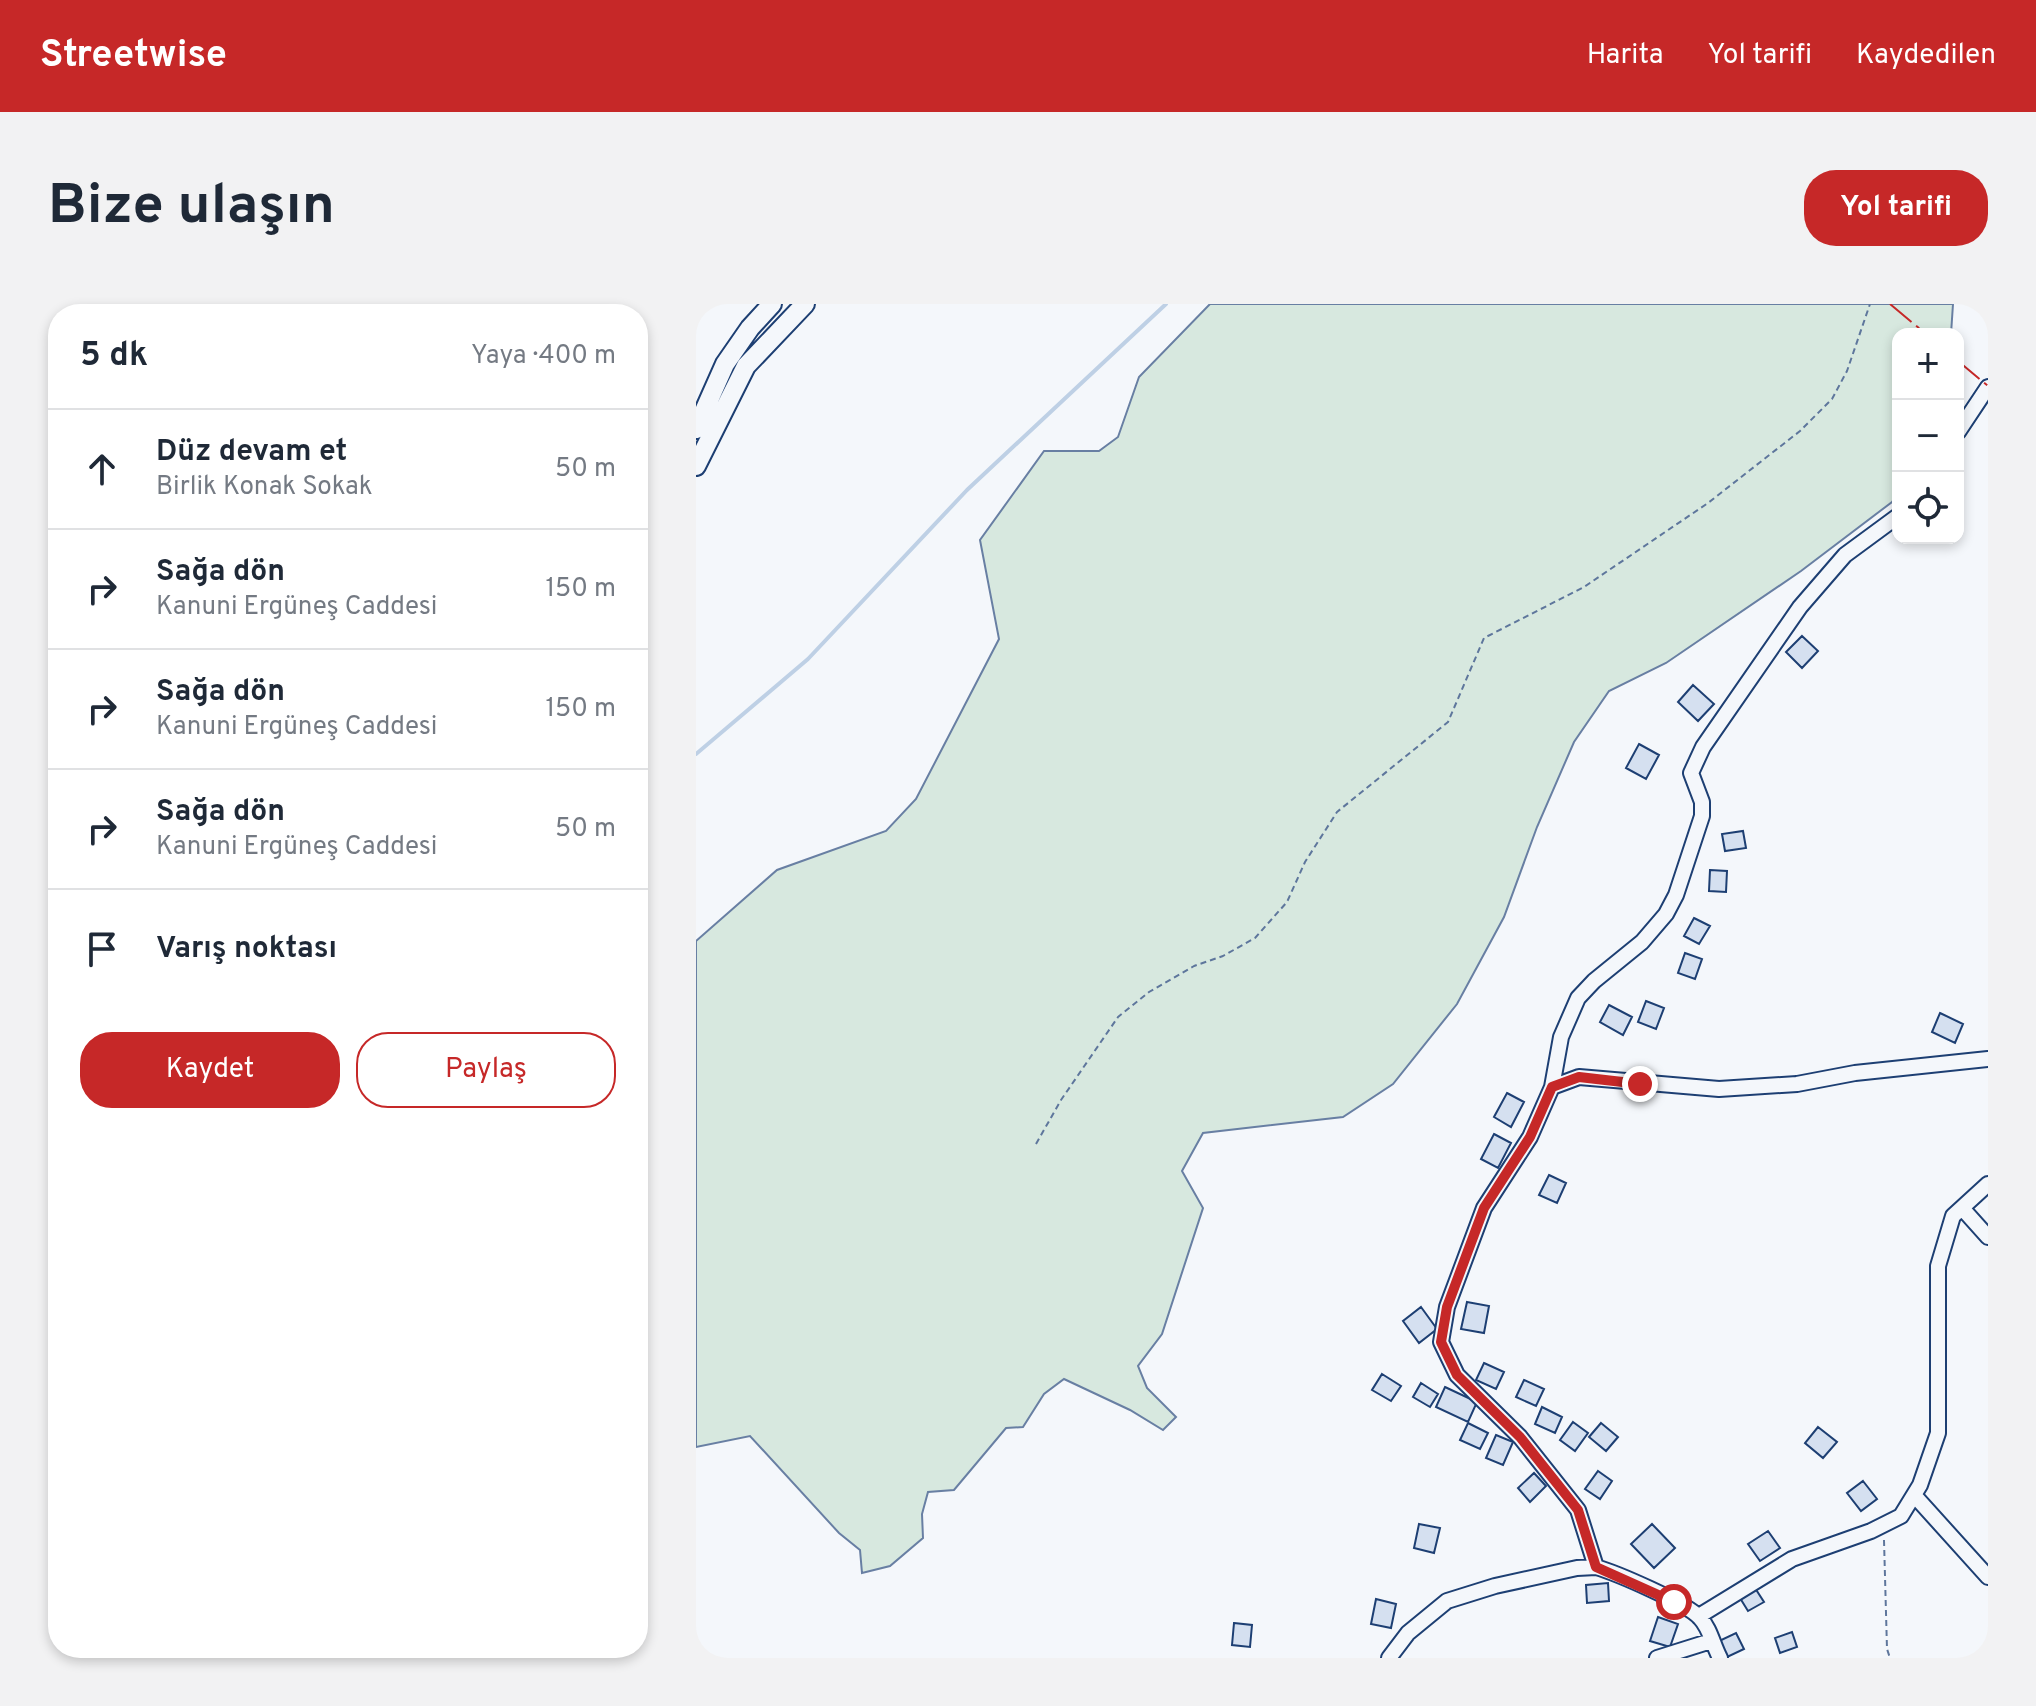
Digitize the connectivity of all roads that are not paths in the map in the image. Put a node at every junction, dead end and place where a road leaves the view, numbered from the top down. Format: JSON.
{"nodes":[{"id":1,"x":772,"y":304,"type":"edge"},
{"id":2,"x":805,"y":304,"type":"edge"},
{"id":3,"x":1988,"y":387,"type":"edge"},
{"id":4,"x":1964,"y":423,"type":"edge"},
{"id":5,"x":696,"y":429,"type":"edge"},
{"id":6,"x":696,"y":466,"type":"edge"},
{"id":7,"x":1892,"y":520,"type":"edge"},
{"id":8,"x":1988,"y":1059,"type":"edge"},
{"id":9,"x":1552,"y":1087,"type":"junction"},
{"id":10,"x":1988,"y":1184,"type":"edge"},
{"id":11,"x":1962,"y":1208,"type":"junction"},
{"id":12,"x":1988,"y":1237,"type":"edge"},
{"id":13,"x":1914,"y":1495,"type":"junction"},
{"id":14,"x":1596,"y":1567,"type":"junction"},
{"id":15,"x":1988,"y":1577,"type":"edge"},
{"id":16,"x":1699,"y":1616,"type":"junction"},
{"id":17,"x":1711,"y":1641,"type":"junction"},
{"id":18,"x":1389,"y":1658,"type":"edge"},
{"id":19,"x":1657,"y":1658,"type":"edge"},
{"id":20,"x":1720,"y":1658,"type":"edge"}],
"edges":[{"from":1,"to":5,"type":"main road"},
{"from":2,"to":6,"type":"main road"},
{"from":3,"to":4,"type":"street"},
{"from":7,"to":9,"type":"street"},
{"from":8,"to":9,"type":"street"},
{"from":9,"to":14,"type":"street"},
{"from":10,"to":11,"type":"street"},
{"from":11,"to":12,"type":"street"},
{"from":11,"to":13,"type":"street"},
{"from":13,"to":15,"type":"street"},
{"from":13,"to":16,"type":"street"},
{"from":14,"to":16,"type":"street"},
{"from":14,"to":18,"type":"street"},
{"from":16,"to":17,"type":"street"},
{"from":17,"to":19,"type":"street"},
{"from":17,"to":20,"type":"street"}]}
